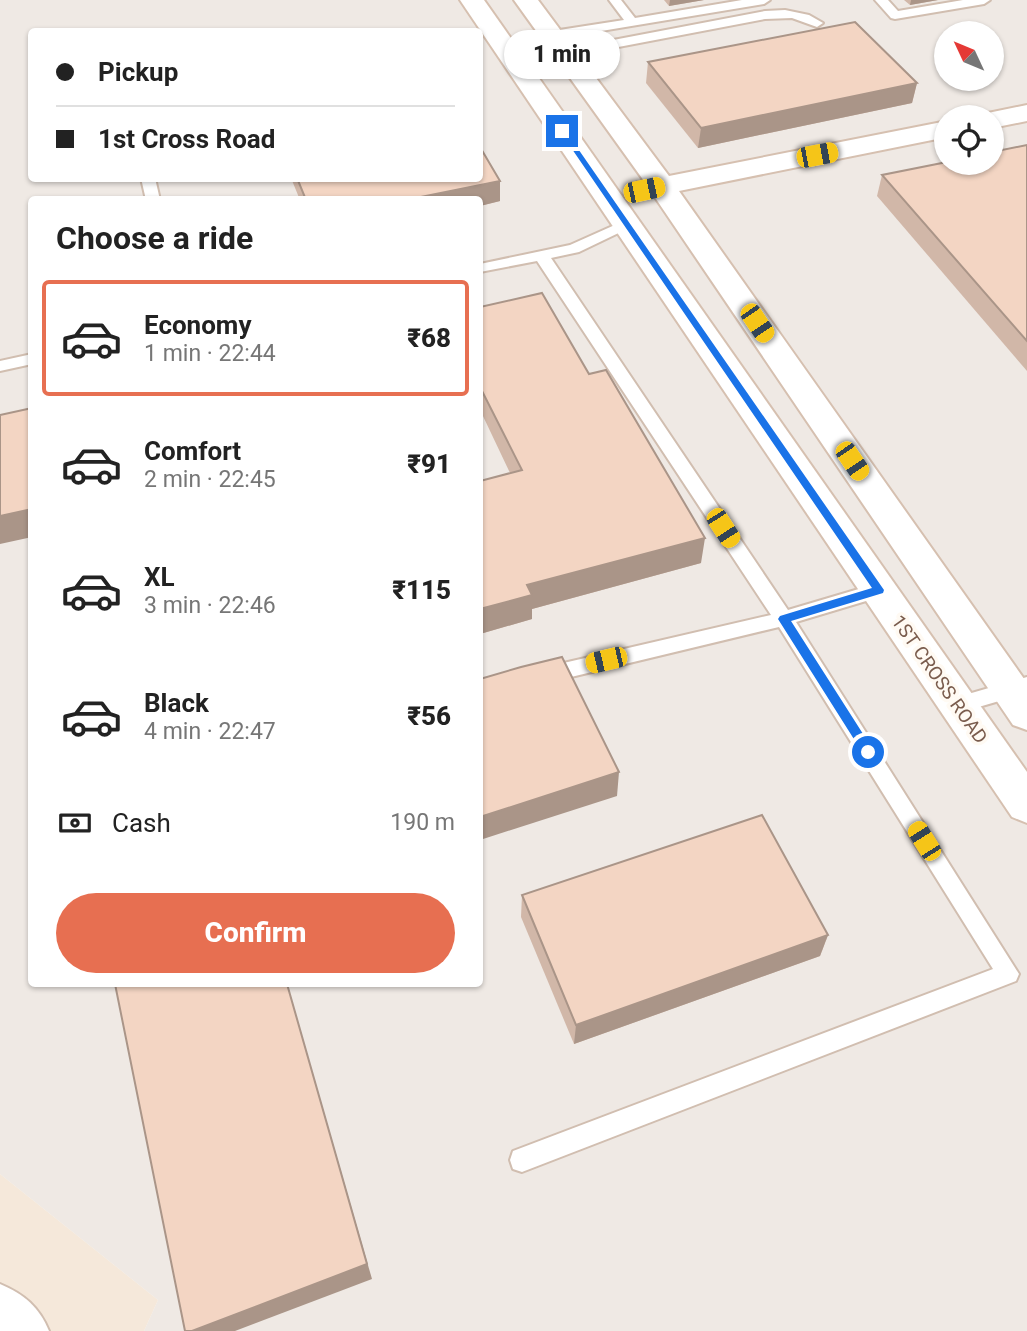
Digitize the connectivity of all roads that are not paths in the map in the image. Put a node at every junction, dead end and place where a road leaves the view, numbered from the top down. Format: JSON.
{"nodes":[{"id":1,"x":472,"y":0,"type":"edge"},
{"id":2,"x":526,"y":0,"type":"edge"},
{"id":3,"x":615,"y":0,"type":"edge"},
{"id":4,"x":764,"y":0,"type":"edge"},
{"id":5,"x":881,"y":0,"type":"edge"},
{"id":6,"x":984,"y":0,"type":"edge"},
{"id":7,"x":632,"y":22,"type":"junction"},
{"id":8,"x":817,"y":23,"type":"dead end"},
{"id":9,"x":559,"y":44,"type":"junction"},
{"id":10,"x":1027,"y":113,"type":"edge"},
{"id":11,"x":1004,"y":118,"type":"edge"},
{"id":12,"x":934,"y":132,"type":"edge"},
{"id":13,"x":662,"y":186,"type":"junction"},
{"id":14,"x":607,"y":197,"type":"junction"},
{"id":15,"x":626,"y":224,"type":"junction"},
{"id":16,"x":541,"y":255,"type":"junction"},
{"id":17,"x":483,"y":267,"type":"edge"},
{"id":18,"x":28,"y":360,"type":"edge"},
{"id":19,"x":0,"y":366,"type":"edge"},
{"id":20,"x":879,"y":590,"type":"junction"},
{"id":21,"x":784,"y":619,"type":"junction"},
{"id":22,"x":519,"y":681,"type":"edge"},
{"id":23,"x":1021,"y":697,"type":"edge"},
{"id":24,"x":958,"y":705,"type":"junction"},
{"id":25,"x":1027,"y":805,"type":"edge"},
{"id":26,"x":522,"y":1160,"type":"dead end"},
{"id":27,"x":0,"y":1310,"type":"edge"},
{"id":28,"x":23,"y":1331,"type":"edge"}],
"edges":[{"from":1,"to":14,"type":"main road","name":"1ST CROSS ROAD"},
{"from":2,"to":9,"type":"main road"},
{"from":3,"to":7,"type":"lane"},
{"from":4,"to":7,"type":"lane"},
{"from":5,"to":6,"type":"lane"},
{"from":7,"to":9,"type":"lane"},
{"from":8,"to":9,"type":"lane"},
{"from":9,"to":13,"type":"main road"},
{"from":10,"to":11,"type":"main road"},
{"from":12,"to":13,"type":"main road"},
{"from":13,"to":14,"type":"main road"},
{"from":13,"to":23,"type":"main road"},
{"from":14,"to":15,"type":"main road","name":"1ST CROSS ROAD"},
{"from":15,"to":16,"type":"lane"},
{"from":15,"to":20,"type":"main road","name":"1ST CROSS ROAD"},
{"from":16,"to":17,"type":"lane"},
{"from":16,"to":21,"type":"lane"},
{"from":18,"to":19,"type":"lane"},
{"from":20,"to":21,"type":"lane"},
{"from":20,"to":24,"type":"main road","name":"1ST CROSS ROAD"},
{"from":21,"to":22,"type":"lane"},
{"from":21,"to":26,"type":"lane"},
{"from":23,"to":24,"type":"lane"},
{"from":24,"to":25,"type":"main road","name":"1ST CROSS ROAD"},
{"from":27,"to":28,"type":"main road"}]}
